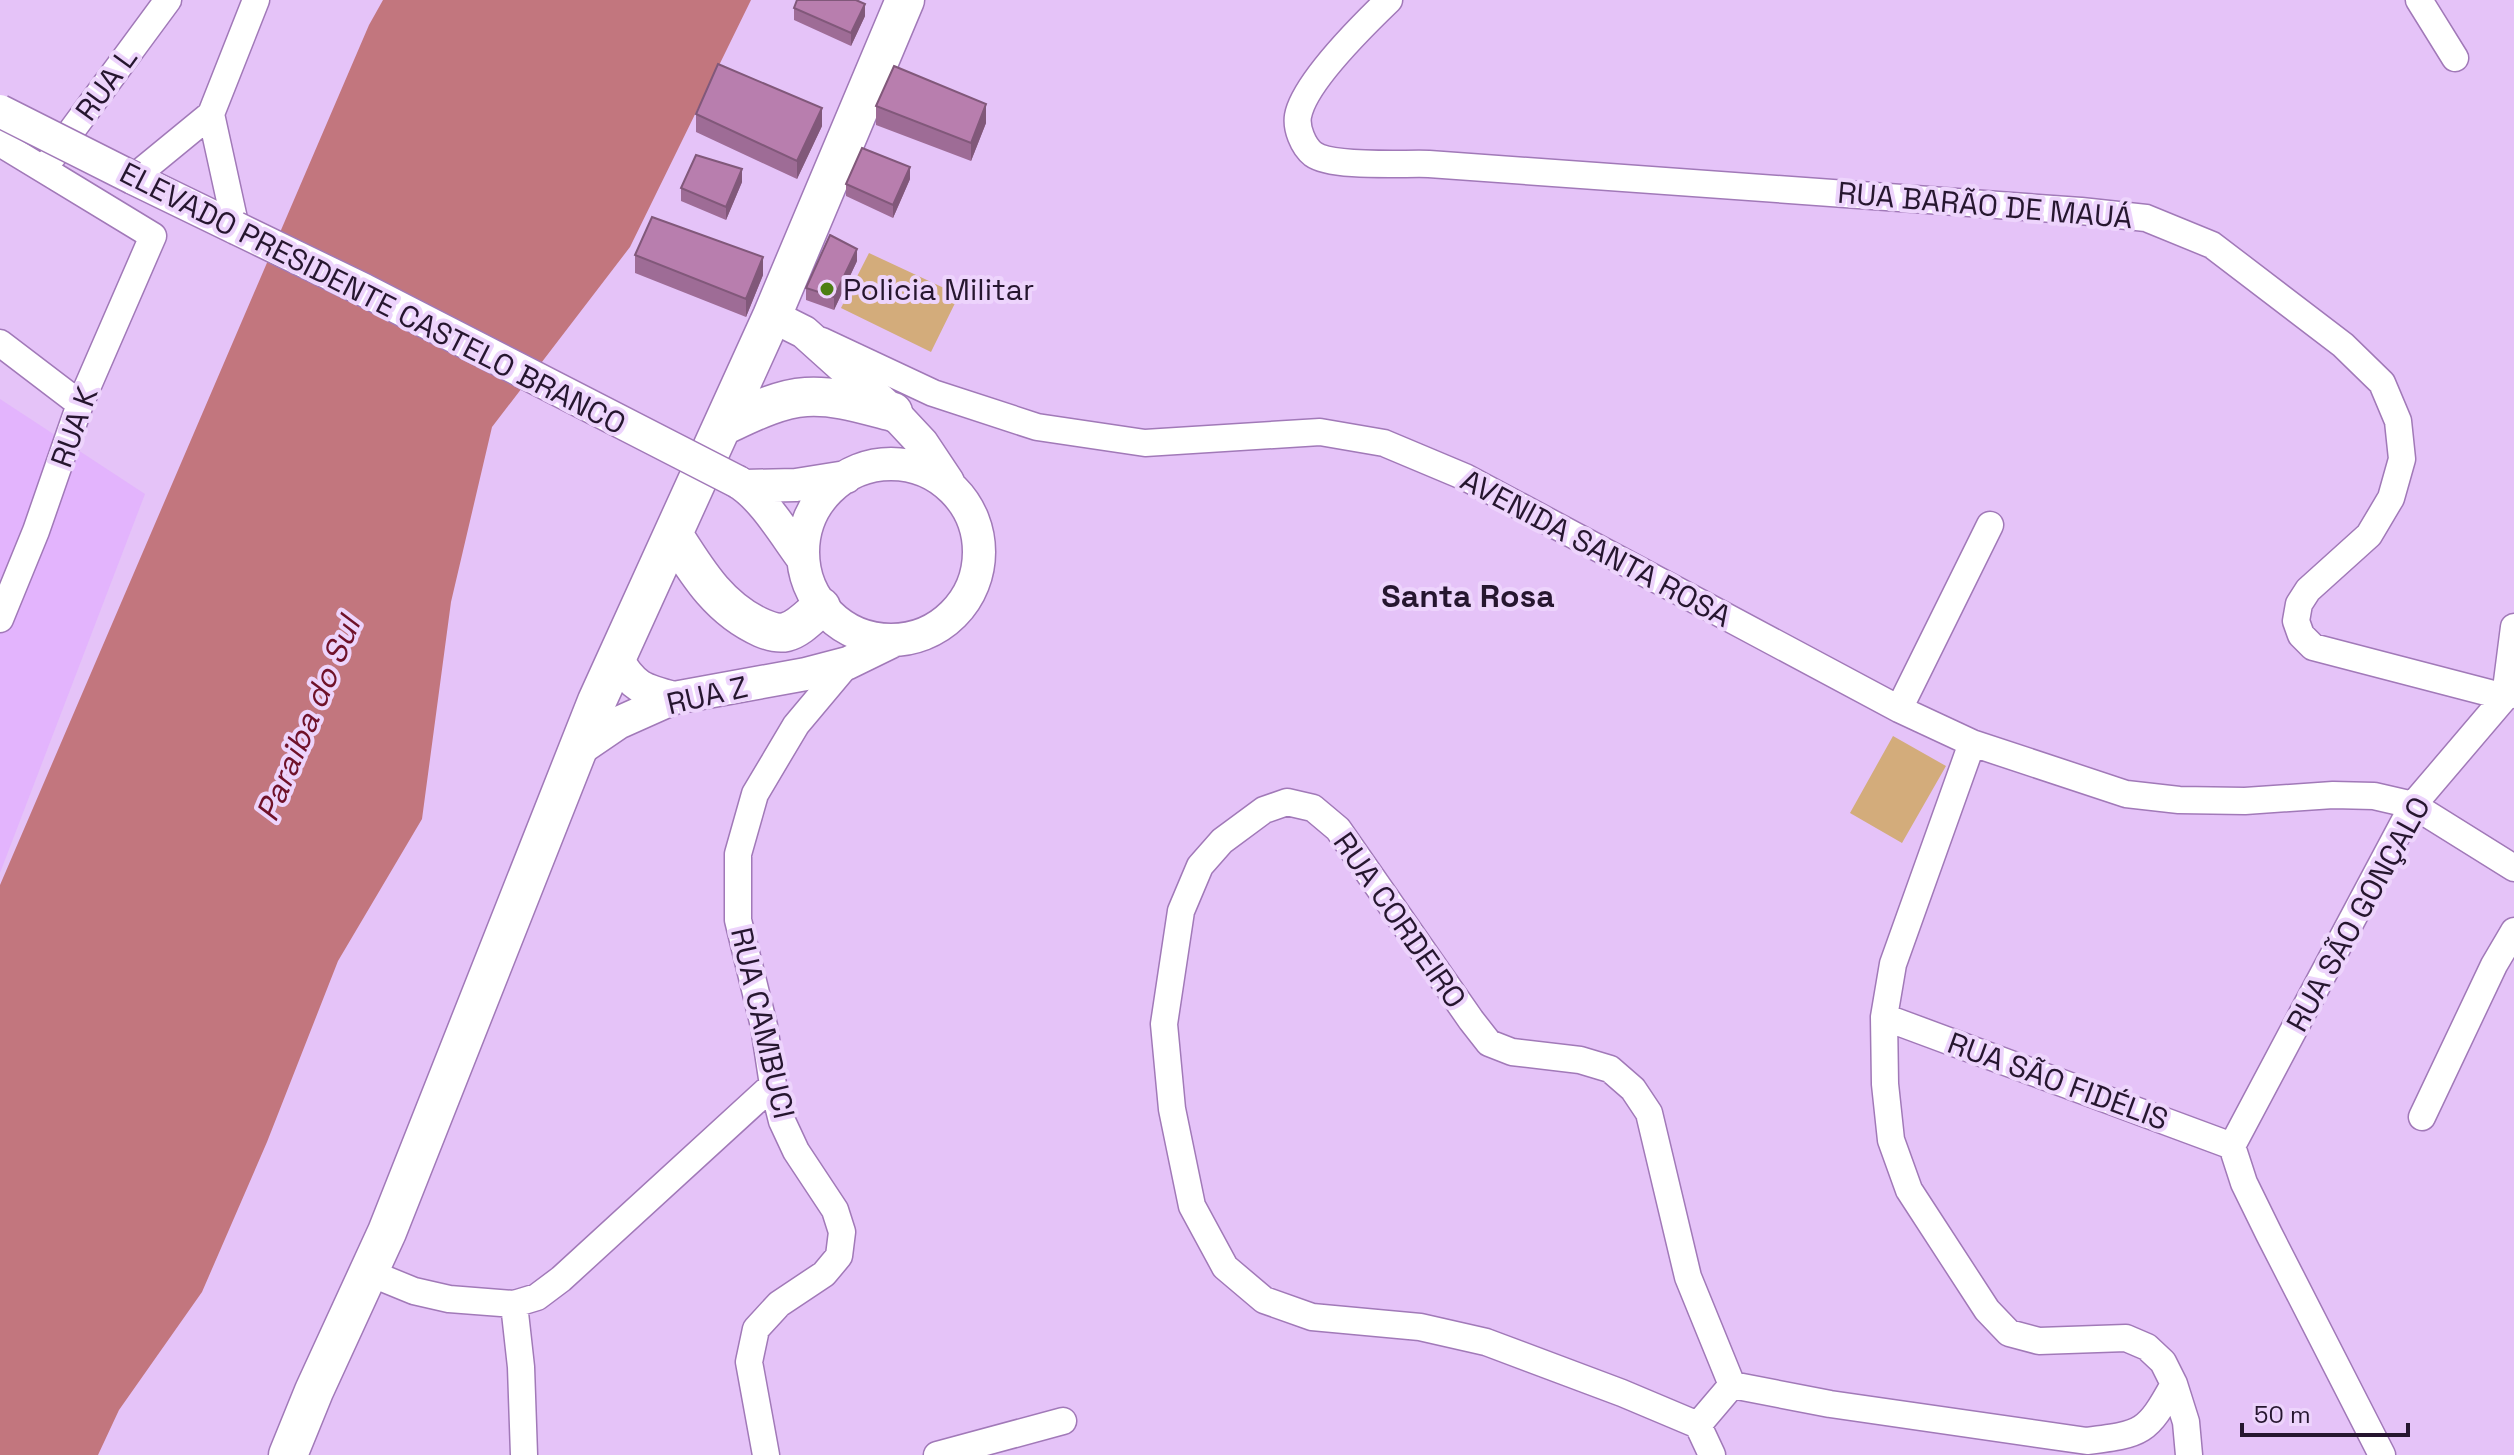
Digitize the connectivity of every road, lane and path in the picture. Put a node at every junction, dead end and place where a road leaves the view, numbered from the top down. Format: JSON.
{"nodes":[{"id":1,"x":168,"y":0,"type":"edge"},
{"id":2,"x":256,"y":0,"type":"edge"},
{"id":3,"x":905,"y":0,"type":"edge"},
{"id":4,"x":1389,"y":0,"type":"edge"},
{"id":5,"x":2419,"y":0,"type":"edge"},
{"id":6,"x":2455,"y":58,"type":"dead end"},
{"id":7,"x":0,"y":111,"type":"edge"},
{"id":8,"x":211,"y":114,"type":"junction"},
{"id":9,"x":0,"y":143,"type":"edge"},
{"id":10,"x":43,"y":169,"type":"junction"},
{"id":11,"x":133,"y":178,"type":"junction"},
{"id":12,"x":236,"y":228,"type":"junction"},
{"id":13,"x":788,"y":324,"type":"junction"},
{"id":14,"x":0,"y":343,"type":"edge"},
{"id":15,"x":80,"y":404,"type":"junction"},
{"id":16,"x":893,"y":412,"type":"junction"},
{"id":17,"x":723,"y":426,"type":"junction"},
{"id":18,"x":846,"y":477,"type":"junction"},
{"id":19,"x":741,"y":484,"type":"junction"},
{"id":20,"x":953,"y":489,"type":"junction"},
{"id":21,"x":1990,"y":525,"type":"dead end"},
{"id":22,"x":673,"y":534,"type":"junction"},
{"id":23,"x":803,"y":559,"type":"junction"},
{"id":24,"x":821,"y":607,"type":"junction"},
{"id":25,"x":0,"y":619,"type":"edge"},
{"id":26,"x":2514,"y":627,"type":"edge"},
{"id":27,"x":893,"y":641,"type":"junction"},
{"id":28,"x":617,"y":659,"type":"junction"},
{"id":29,"x":848,"y":663,"type":"junction"},
{"id":30,"x":2511,"y":664,"type":"edge"},
{"id":31,"x":2510,"y":695,"type":"edge"},
{"id":32,"x":674,"y":698,"type":"junction"},
{"id":33,"x":1899,"y":709,"type":"junction"},
{"id":34,"x":1972,"y":743,"type":"junction"},
{"id":35,"x":577,"y":751,"type":"junction"},
{"id":36,"x":2413,"y":805,"type":"junction"},
{"id":37,"x":2514,"y":868,"type":"edge"},
{"id":38,"x":2514,"y":931,"type":"edge"},
{"id":39,"x":1884,"y":1017,"type":"junction"},
{"id":40,"x":773,"y":1085,"type":"junction"},
{"id":41,"x":2422,"y":1117,"type":"dead end"},
{"id":42,"x":2232,"y":1146,"type":"junction"},
{"id":43,"x":370,"y":1273,"type":"junction"},
{"id":44,"x":514,"y":1304,"type":"junction"},
{"id":45,"x":2174,"y":1384,"type":"junction"},
{"id":46,"x":1732,"y":1385,"type":"junction"},
{"id":47,"x":1063,"y":1421,"type":"dead end"},
{"id":48,"x":1698,"y":1425,"type":"junction"},
{"id":49,"x":288,"y":1455,"type":"edge"},
{"id":50,"x":524,"y":1455,"type":"edge"},
{"id":51,"x":766,"y":1455,"type":"edge"},
{"id":52,"x":937,"y":1455,"type":"edge"},
{"id":53,"x":1712,"y":1455,"type":"edge"},
{"id":54,"x":2189,"y":1455,"type":"edge"},
{"id":55,"x":2382,"y":1455,"type":"edge"}],
"edges":[{"from":1,"to":10,"type":"street","name":"RUA L"},
{"from":2,"to":8,"type":"street"},
{"from":3,"to":13,"type":"main road"},
{"from":4,"to":31,"type":"street","name":"RUA BARÃO DE MAUÁ"},
{"from":5,"to":6,"type":"street"},
{"from":7,"to":11,"type":"street","name":"ELEVADO PRESIDENTE CASTELO BRANCO","bridge":true},
{"from":8,"to":11,"type":"street"},
{"from":8,"to":12,"type":"street"},
{"from":9,"to":10,"type":"street"},
{"from":10,"to":15,"type":"street","name":"RUA K"},
{"from":11,"to":12,"type":"street","name":"ELEVADO PRESIDENTE CASTELO BRANCO"},
{"from":12,"to":19,"type":"street","name":"ELEVADO PRESIDENTE CASTELO BRANCO","bridge":true},
{"from":13,"to":16,"type":"street"},
{"from":13,"to":17,"type":"main road"},
{"from":13,"to":33,"type":"street","name":"AVENIDA SANTA ROSA"},
{"from":14,"to":15,"type":"street"},
{"from":15,"to":25,"type":"street","name":"RUA K"},
{"from":16,"to":17,"type":"main road"},
{"from":16,"to":20,"type":"street"},
{"from":17,"to":22,"type":"main road"},
{"from":18,"to":19,"type":"street"},
{"from":18,"to":20,"type":"street"},
{"from":18,"to":23,"type":"street"},
{"from":19,"to":23,"type":"street"},
{"from":20,"to":27,"type":"street"},
{"from":21,"to":33,"type":"street"},
{"from":22,"to":24,"type":"main road"},
{"from":22,"to":28,"type":"main road"},
{"from":23,"to":24,"type":"street"},
{"from":24,"to":27,"type":"street"},
{"from":26,"to":30,"type":"street"},
{"from":27,"to":29,"type":"street","name":"RUA Z"},
{"from":28,"to":32,"type":"street"},
{"from":28,"to":35,"type":"main road"},
{"from":29,"to":32,"type":"street","name":"RUA Z"},
{"from":29,"to":40,"type":"street","name":"RUA CAMBUCI"},
{"from":30,"to":31,"type":"street"},
{"from":31,"to":36,"type":"street","name":"RUA SÃO GONÇALO"},
{"from":32,"to":35,"type":"street","name":"RUA Z"},
{"from":33,"to":34,"type":"street","name":"AVENIDA SANTA ROSA"},
{"from":34,"to":36,"type":"street","name":"AVENIDA SANTA ROSA"},
{"from":34,"to":39,"type":"street"},
{"from":35,"to":43,"type":"main road"},
{"from":36,"to":37,"type":"street","name":"AVENIDA SANTA ROSA"},
{"from":36,"to":42,"type":"street","name":"RUA SÃO GONÇALO"},
{"from":38,"to":41,"type":"street"},
{"from":39,"to":42,"type":"street","name":"RUA SÃO FIDÉLIS"},
{"from":39,"to":45,"type":"street"},
{"from":40,"to":44,"type":"street"},
{"from":40,"to":51,"type":"street","name":"RUA CAMBUCI"},
{"from":42,"to":55,"type":"street"},
{"from":43,"to":44,"type":"street"},
{"from":43,"to":49,"type":"main road"},
{"from":44,"to":50,"type":"street"},
{"from":45,"to":46,"type":"street"},
{"from":45,"to":54,"type":"street"},
{"from":46,"to":48,"type":"street"},
{"from":46,"to":48,"type":"street","name":"RUA CORDEIRO"},
{"from":47,"to":52,"type":"street"},
{"from":48,"to":53,"type":"street"}]}
